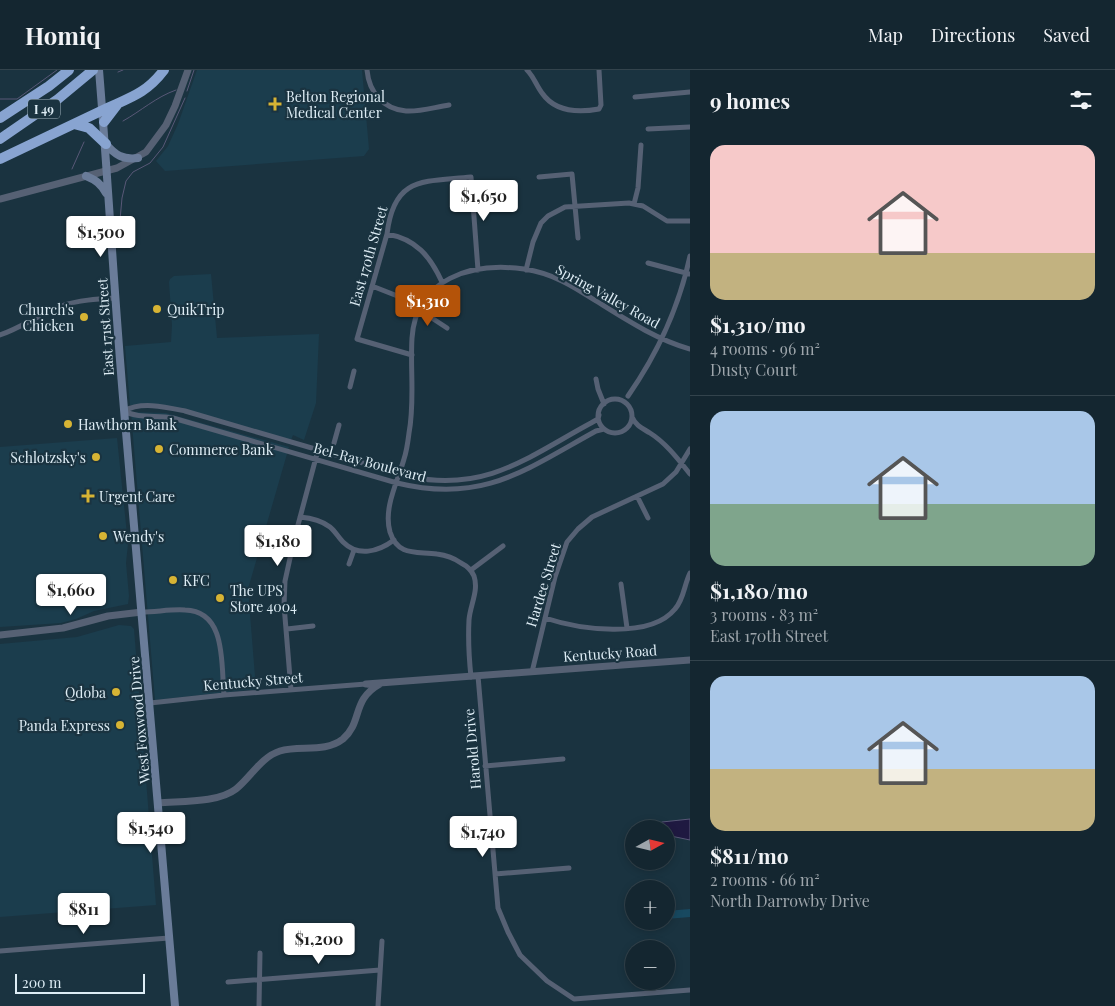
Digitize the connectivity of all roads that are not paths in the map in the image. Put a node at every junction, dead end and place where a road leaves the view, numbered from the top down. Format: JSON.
{"nodes":[{"id":1,"x":69,"y":70,"type":"edge"},
{"id":2,"x":93,"y":70,"type":"edge"},
{"id":3,"x":99,"y":70,"type":"edge"},
{"id":4,"x":164,"y":70,"type":"edge"},
{"id":5,"x":188,"y":70,"type":"edge"},
{"id":6,"x":367,"y":70,"type":"edge"},
{"id":7,"x":527,"y":70,"type":"edge"},
{"id":8,"x":598,"y":70,"type":"edge"},
{"id":9,"x":690,"y":92,"type":"edge"},
{"id":10,"x":635,"y":97,"type":"dead end"},
{"id":11,"x":118,"y":104,"type":"junction"},
{"id":12,"x":449,"y":105,"type":"dead end"},
{"id":13,"x":103,"y":110,"type":"junction"},
{"id":14,"x":0,"y":118,"type":"edge"},
{"id":15,"x":104,"y":122,"type":"junction"},
{"id":16,"x":74,"y":124,"type":"junction"},
{"id":17,"x":690,"y":127,"type":"edge"},
{"id":18,"x":648,"y":129,"type":"dead end"},
{"id":19,"x":0,"y":139,"type":"edge"},
{"id":20,"x":106,"y":144,"type":"junction"},
{"id":21,"x":641,"y":145,"type":"dead end"},
{"id":22,"x":138,"y":158,"type":"junction"},
{"id":23,"x":0,"y":159,"type":"edge"},
{"id":24,"x":106,"y":171,"type":"junction"},
{"id":25,"x":86,"y":176,"type":"junction"},
{"id":26,"x":539,"y":177,"type":"dead end"},
{"id":27,"x":108,"y":196,"type":"junction"},
{"id":28,"x":0,"y":199,"type":"edge"},
{"id":29,"x":634,"y":204,"type":"junction"},
{"id":30,"x":575,"y":206,"type":"junction"},
{"id":31,"x":690,"y":221,"type":"edge"},
{"id":32,"x":387,"y":234,"type":"junction"},
{"id":33,"x":578,"y":238,"type":"dead end"},
{"id":34,"x":690,"y":256,"type":"edge"},
{"id":35,"x":648,"y":263,"type":"dead end"},
{"id":36,"x":478,"y":270,"type":"junction"},
{"id":37,"x":526,"y":270,"type":"junction"},
{"id":38,"x":688,"y":273,"type":"edge"},
{"id":39,"x":442,"y":282,"type":"junction"},
{"id":40,"x":372,"y":286,"type":"junction"},
{"id":41,"x":115,"y":298,"type":"junction"},
{"id":42,"x":419,"y":309,"type":"junction"},
{"id":43,"x":447,"y":328,"type":"dead end"},
{"id":44,"x":0,"y":335,"type":"edge"},
{"id":45,"x":662,"y":338,"type":"junction"},
{"id":46,"x":690,"y":349,"type":"edge"},
{"id":47,"x":412,"y":355,"type":"junction"},
{"id":48,"x":354,"y":371,"type":"dead end"},
{"id":49,"x":596,"y":379,"type":"dead end"},
{"id":50,"x":350,"y":387,"type":"dead end"},
{"id":51,"x":628,"y":396,"type":"junction"},
{"id":52,"x":619,"y":399,"type":"junction"},
{"id":53,"x":604,"y":404,"type":"junction"},
{"id":54,"x":629,"y":405,"type":"junction"},
{"id":55,"x":174,"y":409,"type":"junction"},
{"id":56,"x":124,"y":411,"type":"junction"},
{"id":57,"x":599,"y":415,"type":"junction"},
{"id":58,"x":632,"y":416,"type":"junction"},
{"id":59,"x":173,"y":418,"type":"junction"},
{"id":60,"x":339,"y":425,"type":"dead end"},
{"id":61,"x":637,"y":426,"type":"junction"},
{"id":62,"x":238,"y":427,"type":"junction"},
{"id":63,"x":604,"y":429,"type":"junction"},
{"id":64,"x":625,"y":429,"type":"junction"},
{"id":65,"x":126,"y":432,"type":"joint"},
{"id":66,"x":236,"y":436,"type":"junction"},
{"id":67,"x":334,"y":443,"type":"dead end"},
{"id":68,"x":690,"y":449,"type":"edge"},
{"id":69,"x":318,"y":450,"type":"junction"},
{"id":70,"x":315,"y":458,"type":"junction"},
{"id":71,"x":682,"y":464,"type":"junction"},
{"id":72,"x":497,"y":472,"type":"junction"},
{"id":73,"x":400,"y":473,"type":"junction"},
{"id":74,"x":690,"y":474,"type":"edge"},
{"id":75,"x":500,"y":481,"type":"junction"},
{"id":76,"x":397,"y":483,"type":"junction"},
{"id":77,"x":637,"y":496,"type":"junction"},
{"id":78,"x":300,"y":517,"type":"junction"},
{"id":79,"x":648,"y":518,"type":"dead end"},
{"id":80,"x":394,"y":540,"type":"junction"},
{"id":81,"x":503,"y":546,"type":"dead end"},
{"id":82,"x":354,"y":550,"type":"junction"},
{"id":83,"x":349,"y":564,"type":"dead end"},
{"id":84,"x":471,"y":570,"type":"junction"},
{"id":85,"x":690,"y":573,"type":"edge"},
{"id":86,"x":621,"y":584,"type":"dead end"},
{"id":87,"x":142,"y":612,"type":"junction"},
{"id":88,"x":545,"y":618,"type":"junction"},
{"id":89,"x":313,"y":626,"type":"dead end"},
{"id":90,"x":626,"y":628,"type":"junction"},
{"id":91,"x":287,"y":629,"type":"junction"},
{"id":92,"x":0,"y":635,"type":"edge"},
{"id":93,"x":690,"y":660,"type":"edge"},
{"id":94,"x":532,"y":672,"type":"junction"},
{"id":95,"x":474,"y":676,"type":"junction"},
{"id":96,"x":383,"y":683,"type":"junction"},
{"id":97,"x":362,"y":684,"type":"junction"},
{"id":98,"x":291,"y":690,"type":"junction"},
{"id":99,"x":370,"y":690,"type":"junction"},
{"id":100,"x":224,"y":695,"type":"junction"},
{"id":101,"x":150,"y":703,"type":"junction"},
{"id":102,"x":563,"y":759,"type":"dead end"},
{"id":103,"x":485,"y":766,"type":"junction"},
{"id":104,"x":158,"y":803,"type":"junction"},
{"id":105,"x":569,"y":868,"type":"dead end"},
{"id":106,"x":495,"y":874,"type":"junction"},
{"id":107,"x":169,"y":938,"type":"junction"},
{"id":108,"x":382,"y":942,"type":"dead end"},
{"id":109,"x":0,"y":951,"type":"edge"},
{"id":110,"x":260,"y":953,"type":"dead end"},
{"id":111,"x":380,"y":970,"type":"junction"},
{"id":112,"x":260,"y":980,"type":"junction"},
{"id":113,"x":228,"y":982,"type":"dead end"},
{"id":114,"x":690,"y":990,"type":"edge"},
{"id":115,"x":175,"y":1006,"type":"edge"},
{"id":116,"x":259,"y":1006,"type":"edge"},
{"id":117,"x":378,"y":1006,"type":"edge"}],
"edges":[{"from":1,"to":14,"type":"highway","number":"I 49"},
{"from":2,"to":19,"type":"highway","number":"I 49"},
{"from":3,"to":13,"type":"main road","name":"East 171st Street"},
{"from":4,"to":11,"type":"highway"},
{"from":5,"to":22,"type":"street"},
{"from":6,"to":12,"type":"street"},
{"from":7,"to":8,"type":"street"},
{"from":9,"to":10,"type":"street"},
{"from":11,"to":13,"type":"highway"},
{"from":11,"to":15,"type":"highway"},
{"from":13,"to":15,"type":"main road","name":"East 171st Street"},
{"from":13,"to":16,"type":"highway"},
{"from":15,"to":20,"type":"main road","name":"East 171st Street"},
{"from":16,"to":20,"type":"highway"},
{"from":16,"to":23,"type":"highway"},
{"from":17,"to":18,"type":"street"},
{"from":20,"to":22,"type":"main road"},
{"from":20,"to":24,"type":"main road","name":"East 171st Street"},
{"from":21,"to":29,"type":"street"},
{"from":22,"to":24,"type":"street"},
{"from":24,"to":25,"type":"street"},
{"from":24,"to":27,"type":"main road","name":"East 171st Street"},
{"from":25,"to":27,"type":"main road"},
{"from":25,"to":28,"type":"street"},
{"from":26,"to":30,"type":"street"},
{"from":27,"to":41,"type":"main road","name":"East 171st Street"},
{"from":29,"to":30,"type":"street"},
{"from":29,"to":31,"type":"street"},
{"from":30,"to":33,"type":"street"},
{"from":30,"to":37,"type":"street"},
{"from":32,"to":36,"type":"street","name":"East 170th Street"},
{"from":32,"to":39,"type":"street"},
{"from":32,"to":40,"type":"street","name":"East 170th Street"},
{"from":34,"to":38,"type":"street"},
{"from":35,"to":38,"type":"street"},
{"from":36,"to":37,"type":"street","name":"Spring Valley Road"},
{"from":36,"to":39,"type":"street","name":"Spring Valley Road"},
{"from":37,"to":45,"type":"street","name":"Spring Valley Road"},
{"from":38,"to":45,"type":"street"},
{"from":39,"to":42,"type":"street","name":"Spring Valley Road"},
{"from":40,"to":42,"type":"street"},
{"from":40,"to":47,"type":"street","name":"East 170th Street"},
{"from":41,"to":44,"type":"street"},
{"from":41,"to":56,"type":"main road","name":"East 171st Street"},
{"from":42,"to":43,"type":"street"},
{"from":42,"to":47,"type":"street","name":"Spring Valley Road"},
{"from":45,"to":46,"type":"street","name":"Spring Valley Road"},
{"from":45,"to":51,"type":"street"},
{"from":47,"to":73,"type":"street","name":"Spring Valley Road"},
{"from":48,"to":50,"type":"street"},
{"from":49,"to":53,"type":"street"},
{"from":51,"to":52,"type":"street"},
{"from":51,"to":54,"type":"street"},
{"from":52,"to":53,"type":"street"},
{"from":52,"to":54,"type":"street"},
{"from":53,"to":57,"type":"street","name":"Bel-Ray Boulevard"},
{"from":54,"to":58,"type":"street"},
{"from":55,"to":56,"type":"street","name":"Bel-Ray Boulevard"},
{"from":55,"to":59,"type":"street"},
{"from":55,"to":62,"type":"street","name":"Bel-Ray Boulevard"},
{"from":56,"to":59,"type":"street","name":"Bel-Ray Boulevard"},
{"from":56,"to":65,"type":"main road","name":"East 171st Street"},
{"from":57,"to":63,"type":"street"},
{"from":57,"to":72,"type":"street","name":"Bel-Ray Boulevard"},
{"from":58,"to":61,"type":"street"},
{"from":58,"to":64,"type":"street"},
{"from":59,"to":66,"type":"street","name":"Bel-Ray Boulevard"},
{"from":60,"to":67,"type":"street"},
{"from":61,"to":64,"type":"street","name":"Bel-Ray Boulevard"},
{"from":61,"to":71,"type":"street"},
{"from":62,"to":66,"type":"street"},
{"from":62,"to":69,"type":"street","name":"Bel-Ray Boulevard"},
{"from":63,"to":64,"type":"street","name":"Bel-Ray Boulevard"},
{"from":63,"to":75,"type":"street","name":"Bel-Ray Boulevard"},
{"from":65,"to":87,"type":"main road","name":"West Foxwood Drive"},
{"from":66,"to":70,"type":"street","name":"Bel-Ray Boulevard"},
{"from":68,"to":71,"type":"street","name":"Hardee Street"},
{"from":69,"to":70,"type":"street"},
{"from":69,"to":73,"type":"street","name":"Bel-Ray Boulevard"},
{"from":70,"to":76,"type":"street","name":"Bel-Ray Boulevard"},
{"from":70,"to":78,"type":"street"},
{"from":71,"to":74,"type":"street"},
{"from":71,"to":77,"type":"street","name":"Hardee Street"},
{"from":72,"to":73,"type":"street","name":"Bel-Ray Boulevard"},
{"from":72,"to":75,"type":"street"},
{"from":73,"to":76,"type":"street","name":"Spring Valley Road"},
{"from":75,"to":76,"type":"street","name":"Bel-Ray Boulevard"},
{"from":76,"to":80,"type":"street","name":"Spring Valley Road"},
{"from":77,"to":79,"type":"street"},
{"from":77,"to":88,"type":"street","name":"Hardee Street"},
{"from":78,"to":82,"type":"street"},
{"from":78,"to":91,"type":"street"},
{"from":80,"to":82,"type":"street"},
{"from":80,"to":84,"type":"street"},
{"from":81,"to":84,"type":"street"},
{"from":82,"to":83,"type":"street"},
{"from":84,"to":95,"type":"street"},
{"from":85,"to":90,"type":"street"},
{"from":86,"to":90,"type":"street"},
{"from":87,"to":92,"type":"street"},
{"from":87,"to":100,"type":"street"},
{"from":87,"to":101,"type":"main road","name":"West Foxwood Drive"},
{"from":88,"to":90,"type":"street"},
{"from":88,"to":94,"type":"street","name":"Hardee Street"},
{"from":89,"to":91,"type":"street"},
{"from":91,"to":98,"type":"street"},
{"from":93,"to":94,"type":"street","name":"Kentucky Road"},
{"from":94,"to":95,"type":"street"},
{"from":95,"to":96,"type":"street"},
{"from":95,"to":103,"type":"street","name":"Harold Drive"},
{"from":96,"to":97,"type":"street"},
{"from":96,"to":99,"type":"street"},
{"from":97,"to":98,"type":"street","name":"Kentucky Street"},
{"from":97,"to":99,"type":"street"},
{"from":98,"to":100,"type":"street","name":"Kentucky Street"},
{"from":99,"to":104,"type":"street"},
{"from":100,"to":101,"type":"street","name":"Kentucky Street"},
{"from":101,"to":104,"type":"main road","name":"West Foxwood Drive"},
{"from":102,"to":103,"type":"street"},
{"from":103,"to":106,"type":"street","name":"Harold Drive"},
{"from":104,"to":107,"type":"main road","name":"West Foxwood Drive"},
{"from":105,"to":106,"type":"street"},
{"from":106,"to":114,"type":"street","name":"Harold Drive"},
{"from":107,"to":109,"type":"street"},
{"from":107,"to":115,"type":"main road","name":"West Foxwood Drive"},
{"from":108,"to":111,"type":"street"},
{"from":110,"to":112,"type":"street"},
{"from":111,"to":112,"type":"street"},
{"from":111,"to":117,"type":"street"},
{"from":112,"to":113,"type":"street"},
{"from":112,"to":116,"type":"street"}]}
